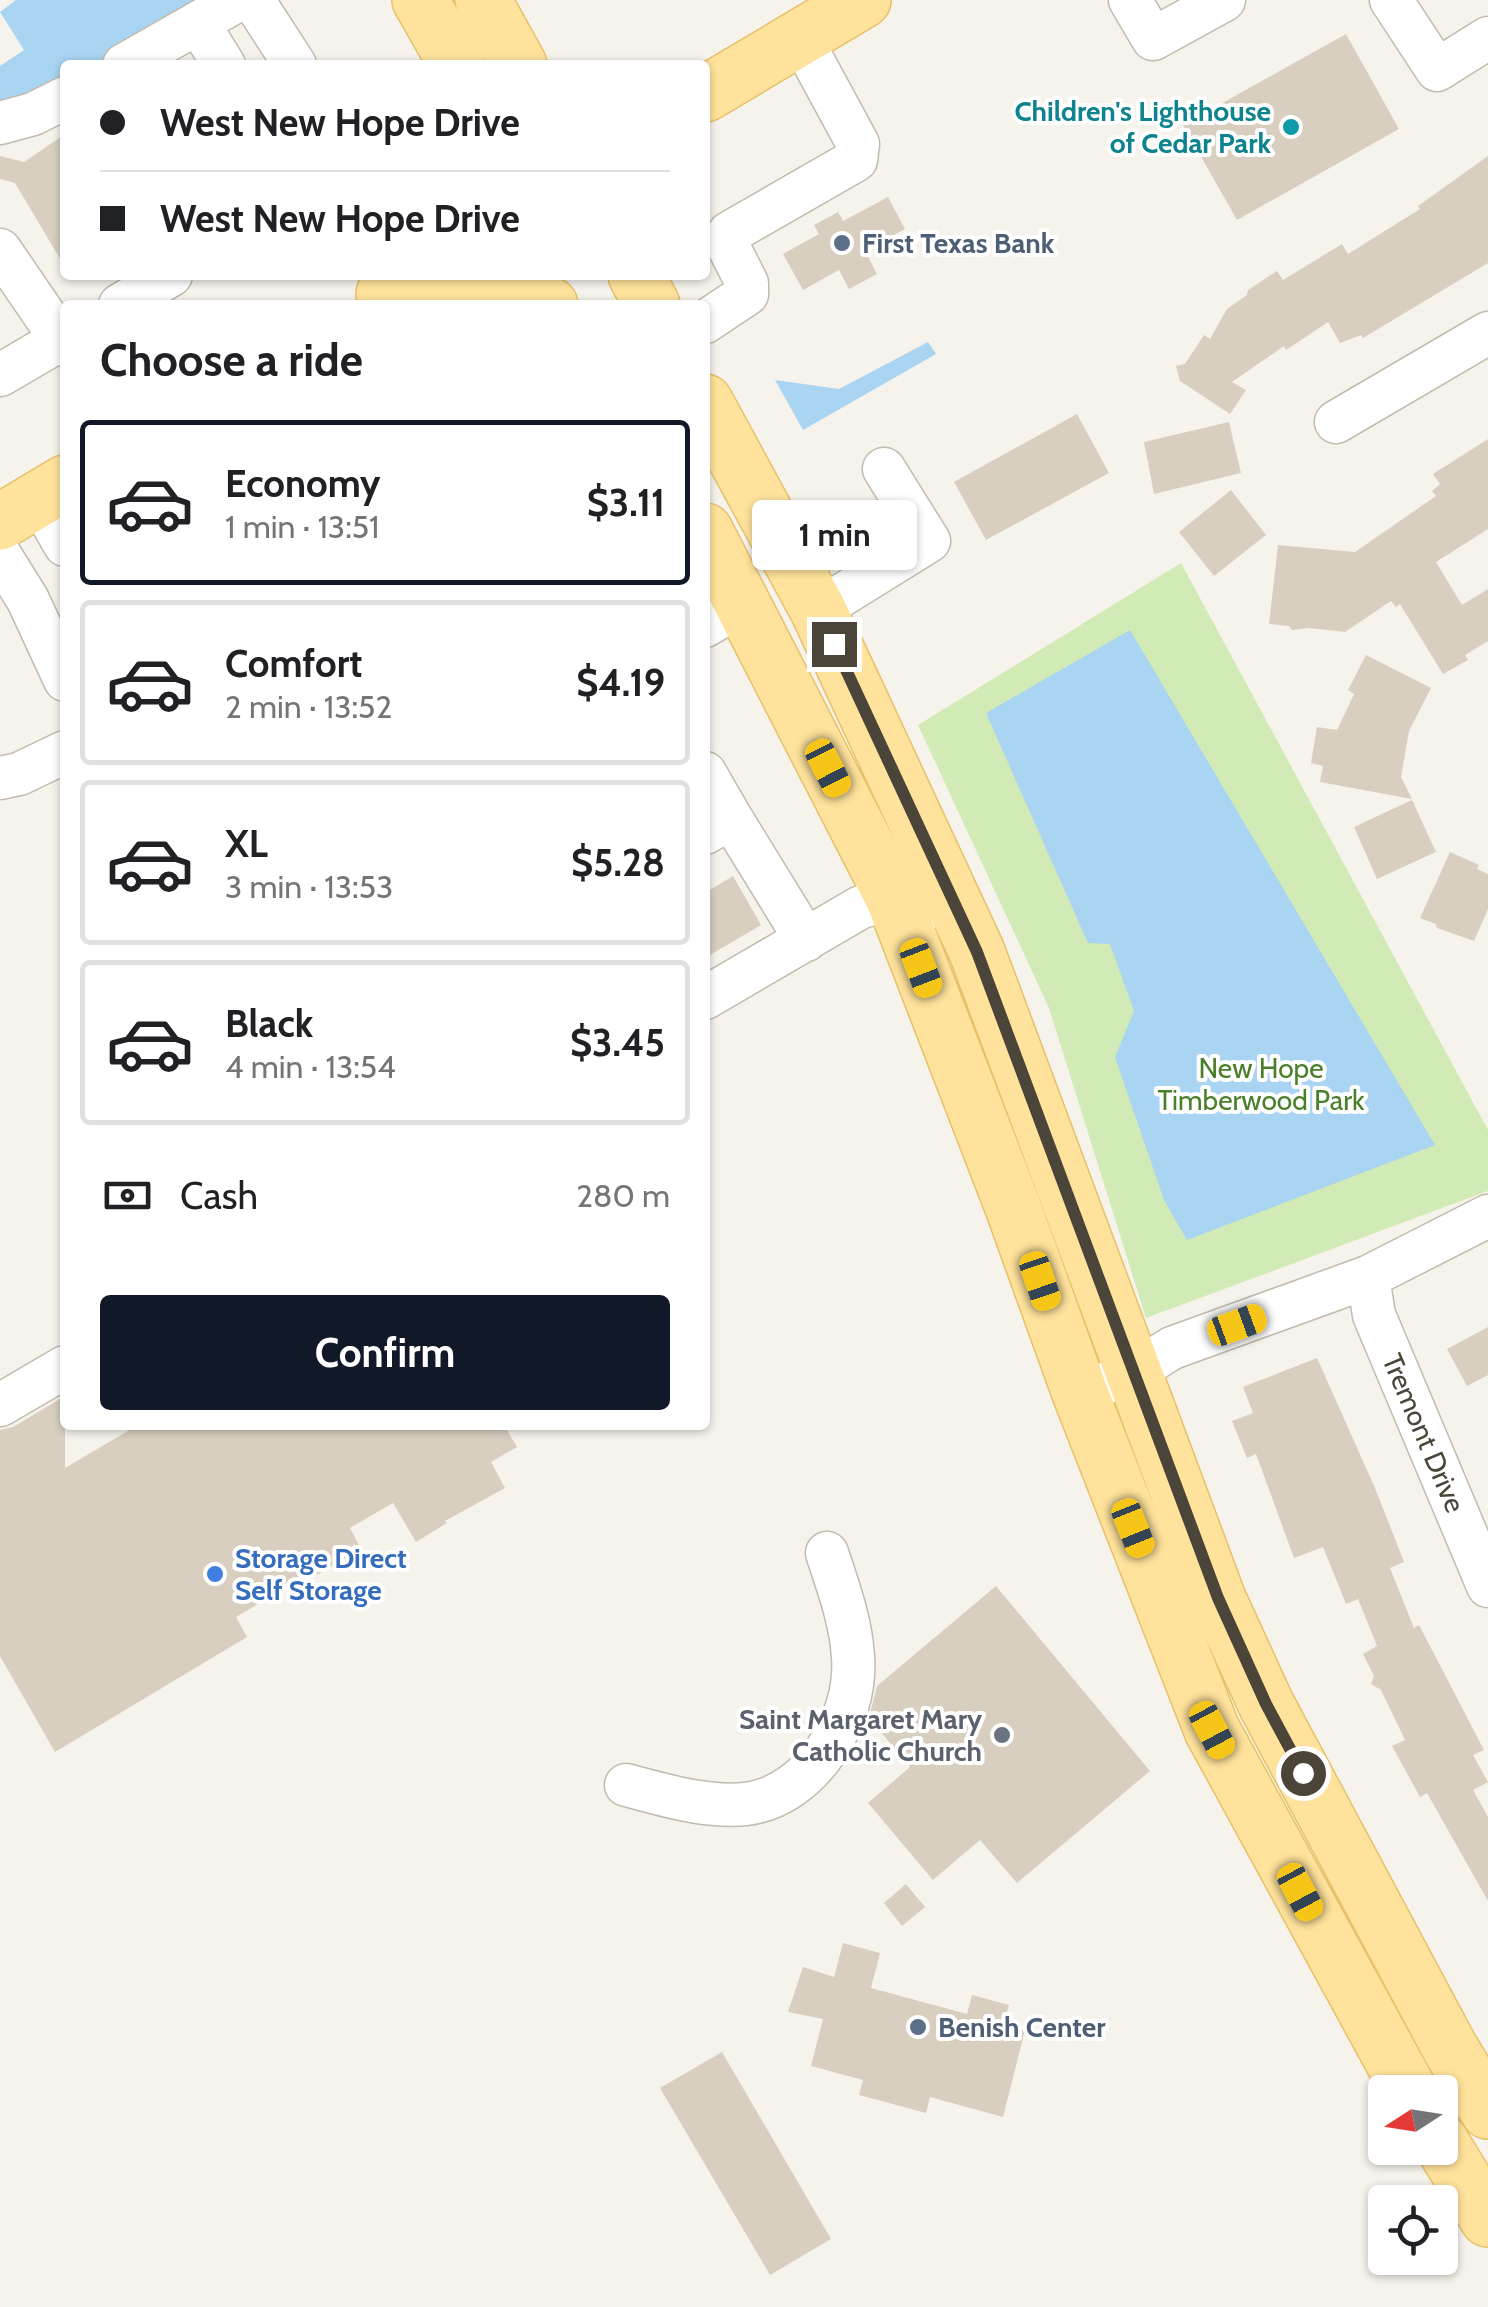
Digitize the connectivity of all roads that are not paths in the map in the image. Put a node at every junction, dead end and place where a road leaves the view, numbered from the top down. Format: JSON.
{"nodes":[{"id":1,"x":238,"y":0,"type":"edge"},
{"id":2,"x":253,"y":0,"type":"edge"},
{"id":3,"x":420,"y":0,"type":"edge"},
{"id":4,"x":862,"y":0,"type":"edge"},
{"id":5,"x":1130,"y":0,"type":"edge"},
{"id":6,"x":1224,"y":0,"type":"edge"},
{"id":7,"x":1391,"y":0,"type":"edge"},
{"id":8,"x":198,"y":23,"type":"junction"},
{"id":9,"x":800,"y":37,"type":"junction"},
{"id":10,"x":1488,"y":38,"type":"edge"},
{"id":11,"x":451,"y":59,"type":"edge"},
{"id":12,"x":133,"y":60,"type":"edge"},
{"id":13,"x":221,"y":60,"type":"edge"},
{"id":14,"x":292,"y":60,"type":"edge"},
{"id":15,"x":710,"y":91,"type":"edge"},
{"id":16,"x":60,"y":100,"type":"edge"},
{"id":17,"x":0,"y":122,"type":"edge"},
{"id":18,"x":0,"y":250,"type":"edge"},
{"id":19,"x":162,"y":280,"type":"edge"},
{"id":20,"x":428,"y":280,"type":"edge"},
{"id":21,"x":428,"y":280,"type":"edge"},
{"id":22,"x":390,"y":287,"type":"edge"},
{"id":23,"x":128,"y":300,"type":"edge"},
{"id":24,"x":538,"y":300,"type":"edge"},
{"id":25,"x":710,"y":319,"type":"edge"},
{"id":26,"x":1488,"y":334,"type":"edge"},
{"id":27,"x":60,"y":335,"type":"edge"},
{"id":28,"x":60,"y":343,"type":"edge"},
{"id":29,"x":0,"y":376,"type":"edge"},
{"id":30,"x":710,"y":411,"type":"edge"},
{"id":31,"x":1336,"y":422,"type":"dead end"},
{"id":32,"x":884,"y":469,"type":"dead end"},
{"id":33,"x":34,"y":501,"type":"edge"},
{"id":34,"x":60,"y":537,"type":"edge"},
{"id":35,"x":710,"y":553,"type":"edge"},
{"id":36,"x":0,"y":555,"type":"edge"},
{"id":37,"x":818,"y":610,"type":"junction"},
{"id":38,"x":724,"y":614,"type":"edge"},
{"id":39,"x":60,"y":669,"type":"edge"},
{"id":40,"x":60,"y":754,"type":"edge"},
{"id":41,"x":0,"y":778,"type":"edge"},
{"id":42,"x":710,"y":792,"type":"edge"},
{"id":43,"x":718,"y":825,"type":"edge"},
{"id":44,"x":894,"y":899,"type":"junction"},
{"id":45,"x":806,"y":940,"type":"junction"},
{"id":46,"x":710,"y":995,"type":"edge"},
{"id":47,"x":1034,"y":1102,"type":"junction"},
{"id":48,"x":1488,"y":1216,"type":"edge"},
{"id":49,"x":1368,"y":1278,"type":"junction"},
{"id":50,"x":60,"y":1371,"type":"edge"},
{"id":51,"x":1135,"y":1371,"type":"junction"},
{"id":52,"x":1080,"y":1394,"type":"junction"},
{"id":53,"x":0,"y":1405,"type":"edge"},
{"id":54,"x":827,"y":1553,"type":"dead end"},
{"id":55,"x":1488,"y":1586,"type":"edge"},
{"id":56,"x":626,"y":1786,"type":"dead end"},
{"id":57,"x":1401,"y":2075,"type":"edge"},
{"id":58,"x":1488,"y":2111,"type":"edge"},
{"id":59,"x":1454,"y":2165,"type":"edge"},
{"id":60,"x":1488,"y":2219,"type":"edge"}],
"edges":[{"from":1,"to":8,"type":"street"},
{"from":2,"to":14,"type":"street"},
{"from":3,"to":11,"type":"main road"},
{"from":4,"to":9,"type":"main road"},
{"from":5,"to":6,"type":"street"},
{"from":7,"to":10,"type":"street"},
{"from":8,"to":12,"type":"street"},
{"from":8,"to":13,"type":"street"},
{"from":9,"to":15,"type":"main road"},
{"from":9,"to":25,"type":"street"},
{"from":16,"to":17,"type":"street"},
{"from":18,"to":27,"type":"street"},
{"from":19,"to":23,"type":"street"},
{"from":20,"to":22,"type":"main road"},
{"from":21,"to":24,"type":"main road"},
{"from":26,"to":31,"type":"street"},
{"from":28,"to":29,"type":"street"},
{"from":30,"to":37,"type":"main road"},
{"from":32,"to":37,"type":"street"},
{"from":33,"to":34,"type":"street"},
{"from":35,"to":38,"type":"main road"},
{"from":36,"to":39,"type":"street"},
{"from":37,"to":47,"type":"main road"},
{"from":38,"to":44,"type":"main road"},
{"from":40,"to":41,"type":"street"},
{"from":42,"to":43,"type":"street"},
{"from":43,"to":45,"type":"street"},
{"from":44,"to":45,"type":"street"},
{"from":44,"to":47,"type":"street"},
{"from":44,"to":52,"type":"main road"},
{"from":45,"to":46,"type":"street"},
{"from":47,"to":51,"type":"main road"},
{"from":48,"to":49,"type":"street"},
{"from":49,"to":51,"type":"street"},
{"from":49,"to":55,"type":"street","name":"Tremont Drive"},
{"from":50,"to":53,"type":"street"},
{"from":51,"to":52,"type":"street"},
{"from":51,"to":58,"type":"main road"},
{"from":52,"to":57,"type":"main road"},
{"from":54,"to":56,"type":"street"},
{"from":59,"to":60,"type":"main road"}]}
